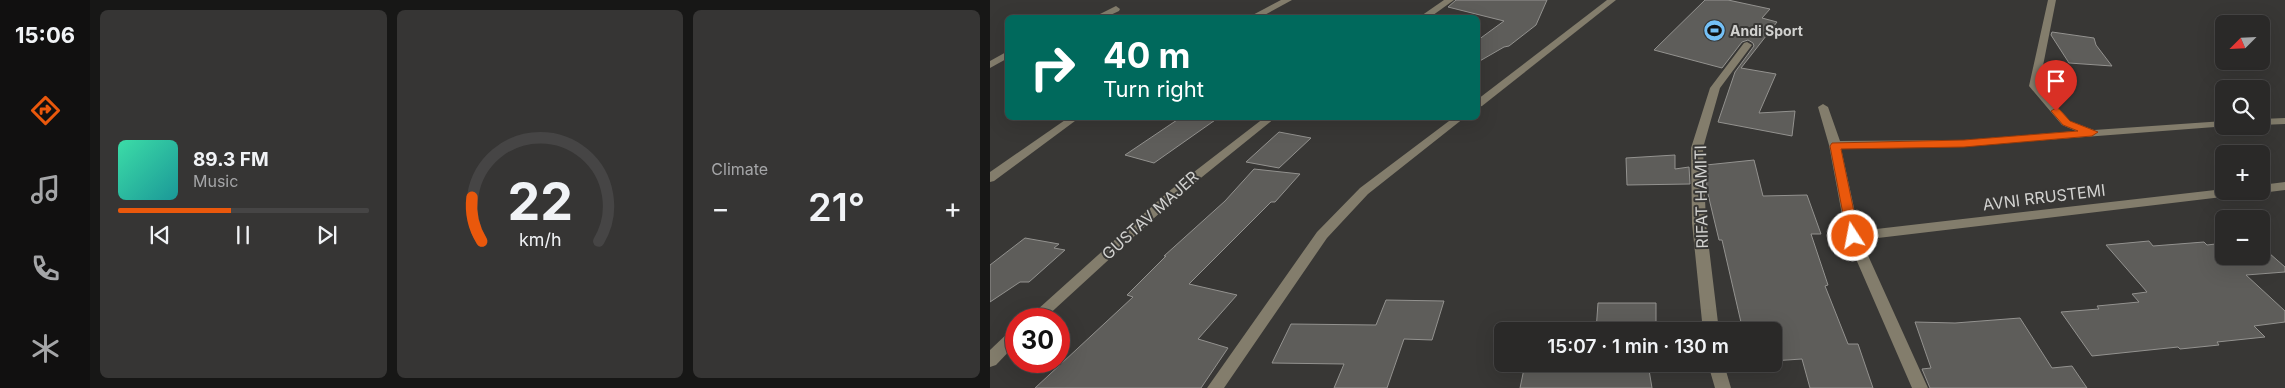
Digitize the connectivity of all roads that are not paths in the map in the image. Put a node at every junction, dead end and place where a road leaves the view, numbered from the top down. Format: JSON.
{"nodes":[{"id":1,"x":1288,"y":0,"type":"edge"},
{"id":2,"x":1450,"y":0,"type":"edge"},
{"id":3,"x":1612,"y":0,"type":"edge"},
{"id":4,"x":2052,"y":0,"type":"edge"},
{"id":5,"x":1116,"y":10,"type":"dead end"},
{"id":6,"x":1104,"y":15,"type":"edge"},
{"id":7,"x":1257,"y":15,"type":"edge"},
{"id":8,"x":1427,"y":15,"type":"edge"},
{"id":9,"x":1747,"y":45,"type":"dead end"},
{"id":10,"x":1005,"y":56,"type":"edge"},
{"id":11,"x":990,"y":65,"type":"edge"},
{"id":12,"x":1480,"y":102,"type":"edge"},
{"id":13,"x":1823,"y":107,"type":"dead end"},
{"id":14,"x":1071,"y":120,"type":"edge"},
{"id":15,"x":1267,"y":120,"type":"edge"},
{"id":16,"x":1456,"y":120,"type":"edge"},
{"id":17,"x":2285,"y":121,"type":"edge"},
{"id":18,"x":2270,"y":122,"type":"edge"},
{"id":19,"x":2215,"y":125,"type":"edge"},
{"id":20,"x":2092,"y":132,"type":"junction"},
{"id":21,"x":1835,"y":146,"type":"junction"},
{"id":22,"x":990,"y":178,"type":"edge"},
{"id":23,"x":2285,"y":186,"type":"edge"},
{"id":24,"x":2270,"y":187,"type":"edge"},
{"id":25,"x":2215,"y":194,"type":"edge"},
{"id":26,"x":1853,"y":236,"type":"junction"},
{"id":27,"x":1046,"y":308,"type":"edge"},
{"id":28,"x":1709,"y":322,"type":"edge"},
{"id":29,"x":1005,"y":345,"type":"edge"},
{"id":30,"x":990,"y":360,"type":"edge"},
{"id":31,"x":1718,"y":372,"type":"edge"},
{"id":32,"x":1215,"y":388,"type":"edge"},
{"id":33,"x":1722,"y":388,"type":"edge"},
{"id":34,"x":1920,"y":388,"type":"edge"}],
"edges":[{"from":1,"to":7,"type":"street"},
{"from":2,"to":8,"type":"street"},
{"from":3,"to":12,"type":"street"},
{"from":4,"to":20,"type":"street"},
{"from":5,"to":6,"type":"street"},
{"from":9,"to":28,"type":"street","name":"RIFAT HAMITI"},
{"from":10,"to":11,"type":"street"},
{"from":13,"to":21,"type":"street"},
{"from":14,"to":22,"type":"street"},
{"from":15,"to":27,"type":"street","name":"GUSTAV MAJER"},
{"from":16,"to":32,"type":"street"},
{"from":17,"to":18,"type":"street"},
{"from":19,"to":20,"type":"street"},
{"from":20,"to":21,"type":"street"},
{"from":21,"to":26,"type":"street"},
{"from":23,"to":24,"type":"street"},
{"from":25,"to":26,"type":"street","name":"AVNI RRUSTEMI"},
{"from":26,"to":34,"type":"street"},
{"from":29,"to":30,"type":"street"},
{"from":31,"to":33,"type":"street"}]}
